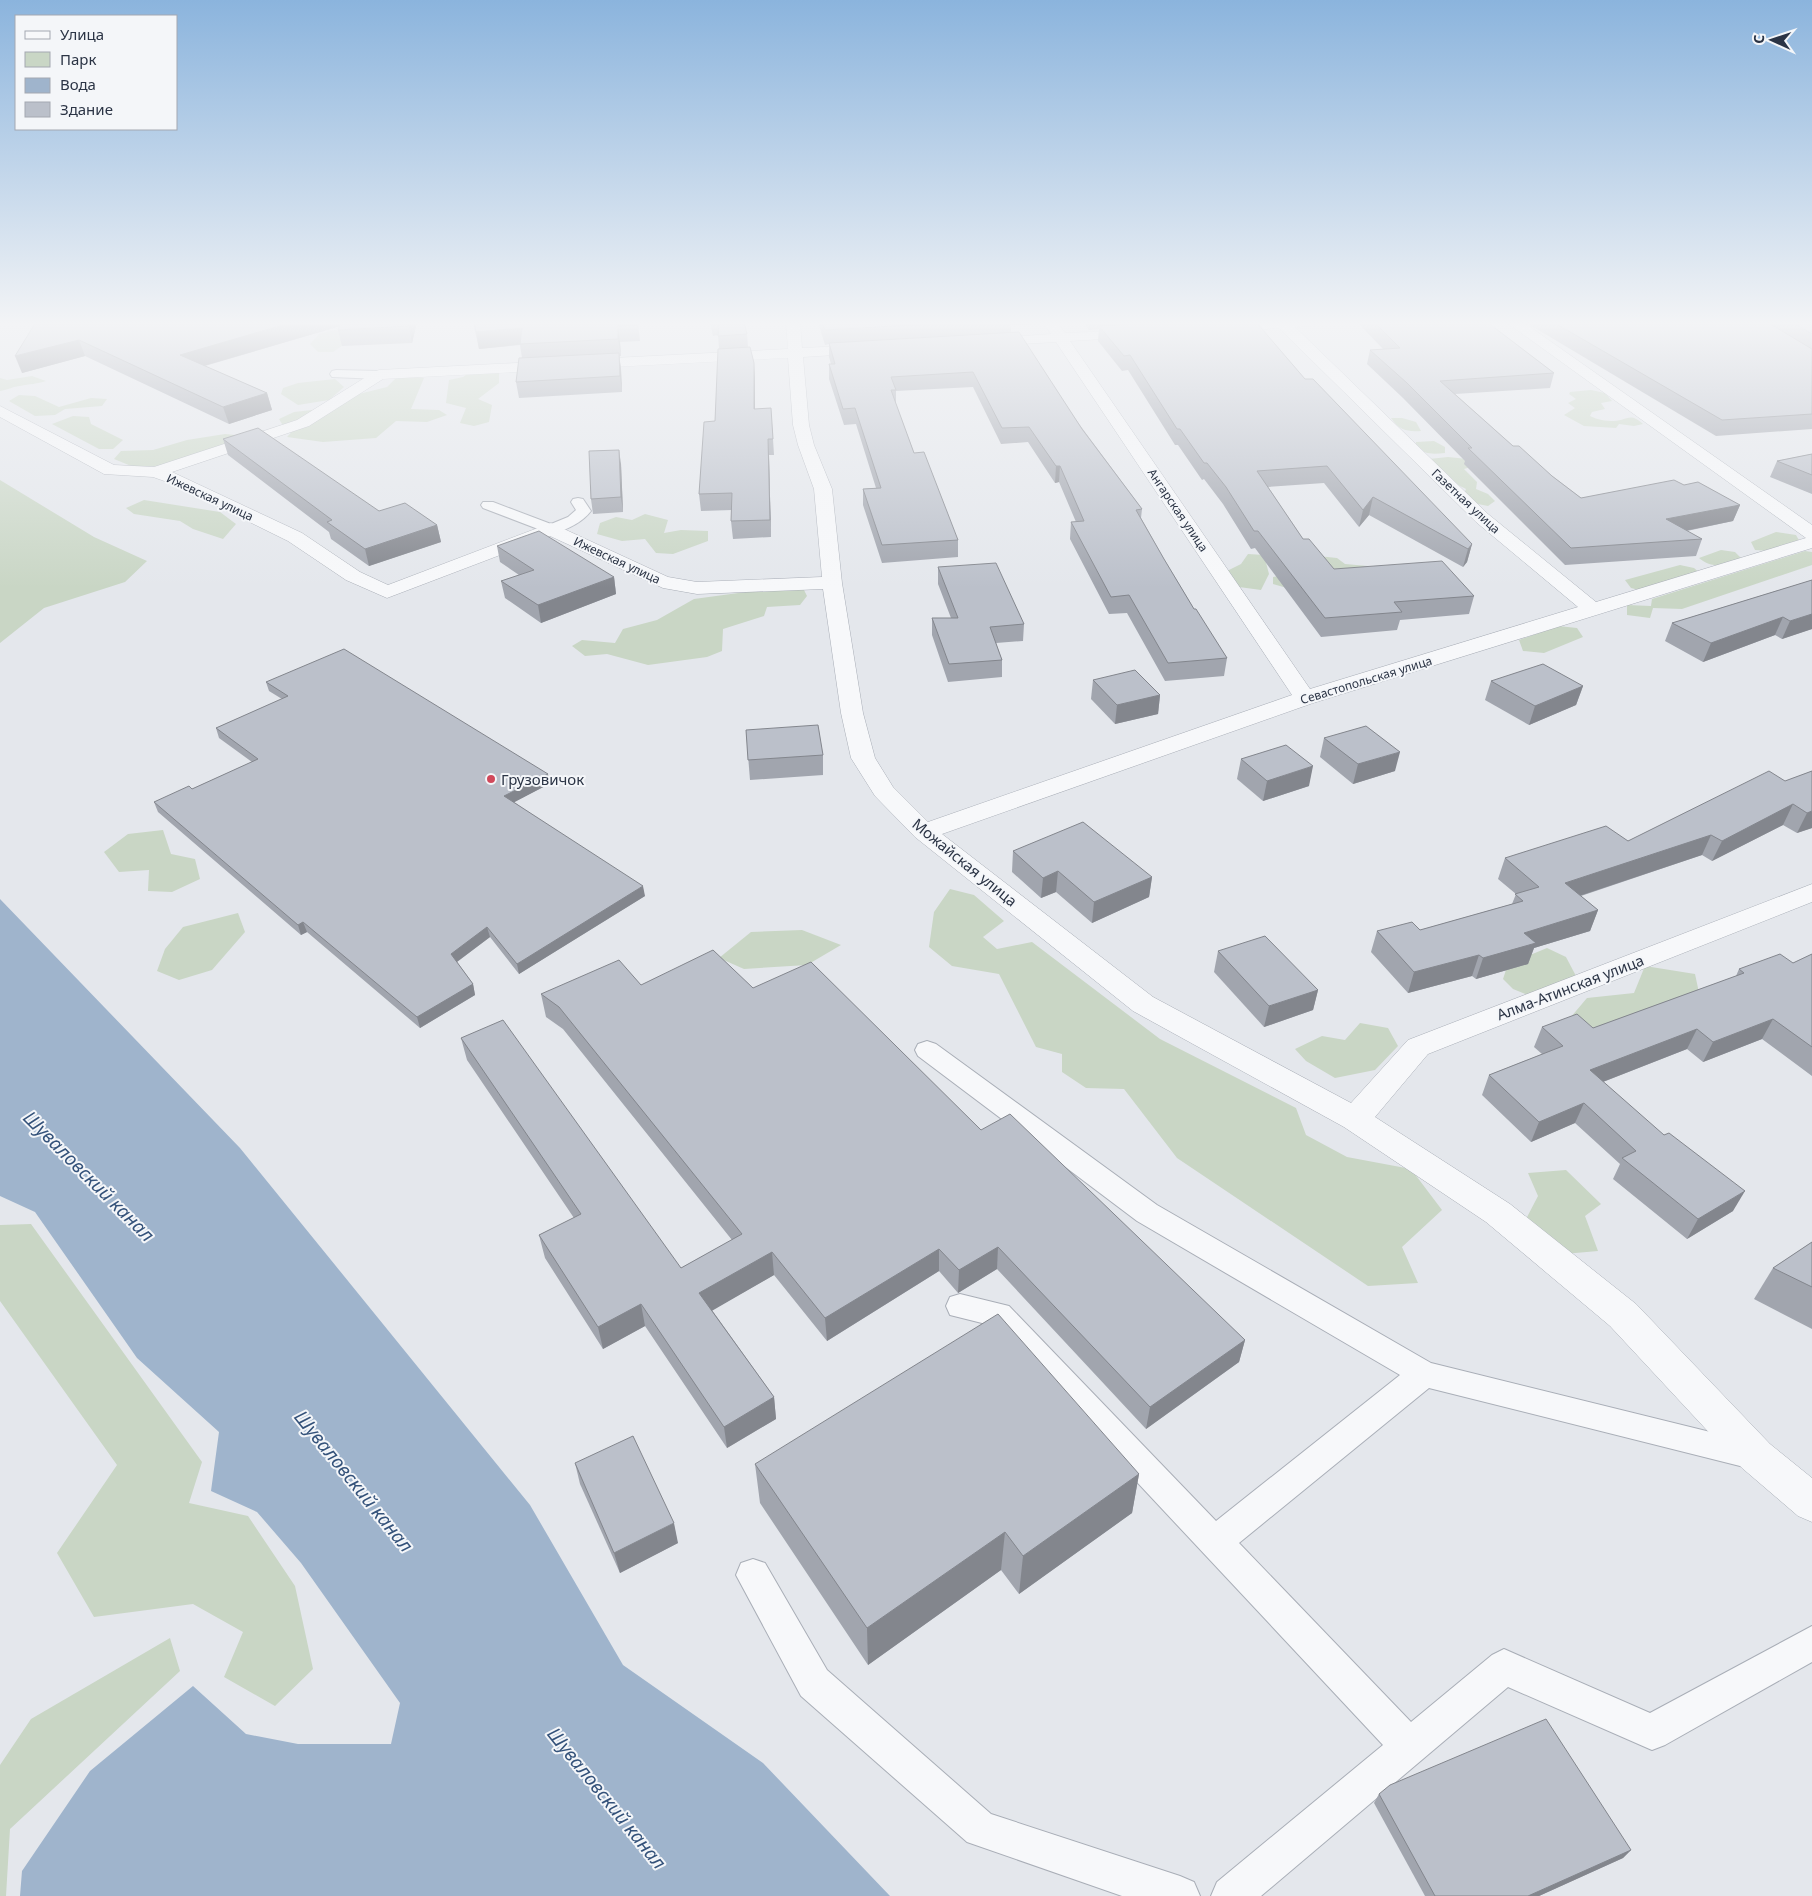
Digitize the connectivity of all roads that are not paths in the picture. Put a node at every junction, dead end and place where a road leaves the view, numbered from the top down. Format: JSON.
{"nodes":[{"id":1,"x":324,"y":410,"type":"edge"},
{"id":2,"x":800,"y":410,"type":"edge"},
{"id":3,"x":1110,"y":410,"type":"edge"},
{"id":4,"x":1372,"y":410,"type":"edge"},
{"id":5,"x":1638,"y":410,"type":"edge"},
{"id":6,"x":0,"y":412,"type":"edge"},
{"id":7,"x":155,"y":472,"type":"junction"},
{"id":8,"x":578,"y":502,"type":"dead end"},
{"id":9,"x":488,"y":505,"type":"dead end"},
{"id":10,"x":551,"y":529,"type":"junction"},
{"id":11,"x":1812,"y":534,"type":"edge"},
{"id":12,"x":1812,"y":542,"type":"edge"},
{"id":13,"x":832,"y":583,"type":"junction"},
{"id":14,"x":1594,"y":610,"type":"junction"},
{"id":15,"x":1305,"y":698,"type":"junction"},
{"id":16,"x":924,"y":832,"type":"junction"},
{"id":17,"x":1812,"y":892,"type":"edge"},
{"id":18,"x":927,"y":1050,"type":"dead end"},
{"id":19,"x":1355,"y":1119,"type":"junction"},
{"id":20,"x":960,"y":1306,"type":"dead end"},
{"id":21,"x":1424,"y":1374,"type":"junction"},
{"id":22,"x":1756,"y":1456,"type":"junction"},
{"id":23,"x":1812,"y":1504,"type":"edge"},
{"id":24,"x":1215,"y":1542,"type":"junction"},
{"id":25,"x":752,"y":1575,"type":"dead end"},
{"id":26,"x":1812,"y":1643,"type":"edge"},
{"id":27,"x":1409,"y":1746,"type":"junction"},
{"id":28,"x":1180,"y":1896,"type":"edge"},
{"id":29,"x":1231,"y":1896,"type":"edge"}],
"edges":[{"from":1,"to":7,"type":"street","name":"Ижевская улица"},
{"from":2,"to":13,"type":"street","name":"Можайская улица"},
{"from":3,"to":15,"type":"street","name":"Ангарская улица"},
{"from":4,"to":14,"type":"street","name":"Газетная улица"},
{"from":5,"to":11,"type":"street"},
{"from":6,"to":7,"type":"street"},
{"from":7,"to":10,"type":"street","name":"Ижевская улица"},
{"from":8,"to":10,"type":"lane"},
{"from":9,"to":10,"type":"lane"},
{"from":10,"to":13,"type":"street","name":"Ижевская улица"},
{"from":12,"to":14,"type":"street","name":"Севастопольская улица"},
{"from":13,"to":16,"type":"street","name":"Можайская улица"},
{"from":14,"to":15,"type":"street","name":"Севастопольская улица"},
{"from":15,"to":16,"type":"street","name":"Севастопольская улица"},
{"from":16,"to":19,"type":"street","name":"Можайская улица"},
{"from":17,"to":19,"type":"street","name":"Алма-Атинская улица"},
{"from":18,"to":21,"type":"lane"},
{"from":19,"to":22,"type":"street","name":"Можайская улица"},
{"from":20,"to":24,"type":"lane"},
{"from":21,"to":22,"type":"lane"},
{"from":21,"to":24,"type":"lane"},
{"from":22,"to":23,"type":"street","name":"Можайская улица"},
{"from":24,"to":27,"type":"lane"},
{"from":25,"to":28,"type":"lane"},
{"from":26,"to":27,"type":"lane"},
{"from":27,"to":29,"type":"lane"}]}
